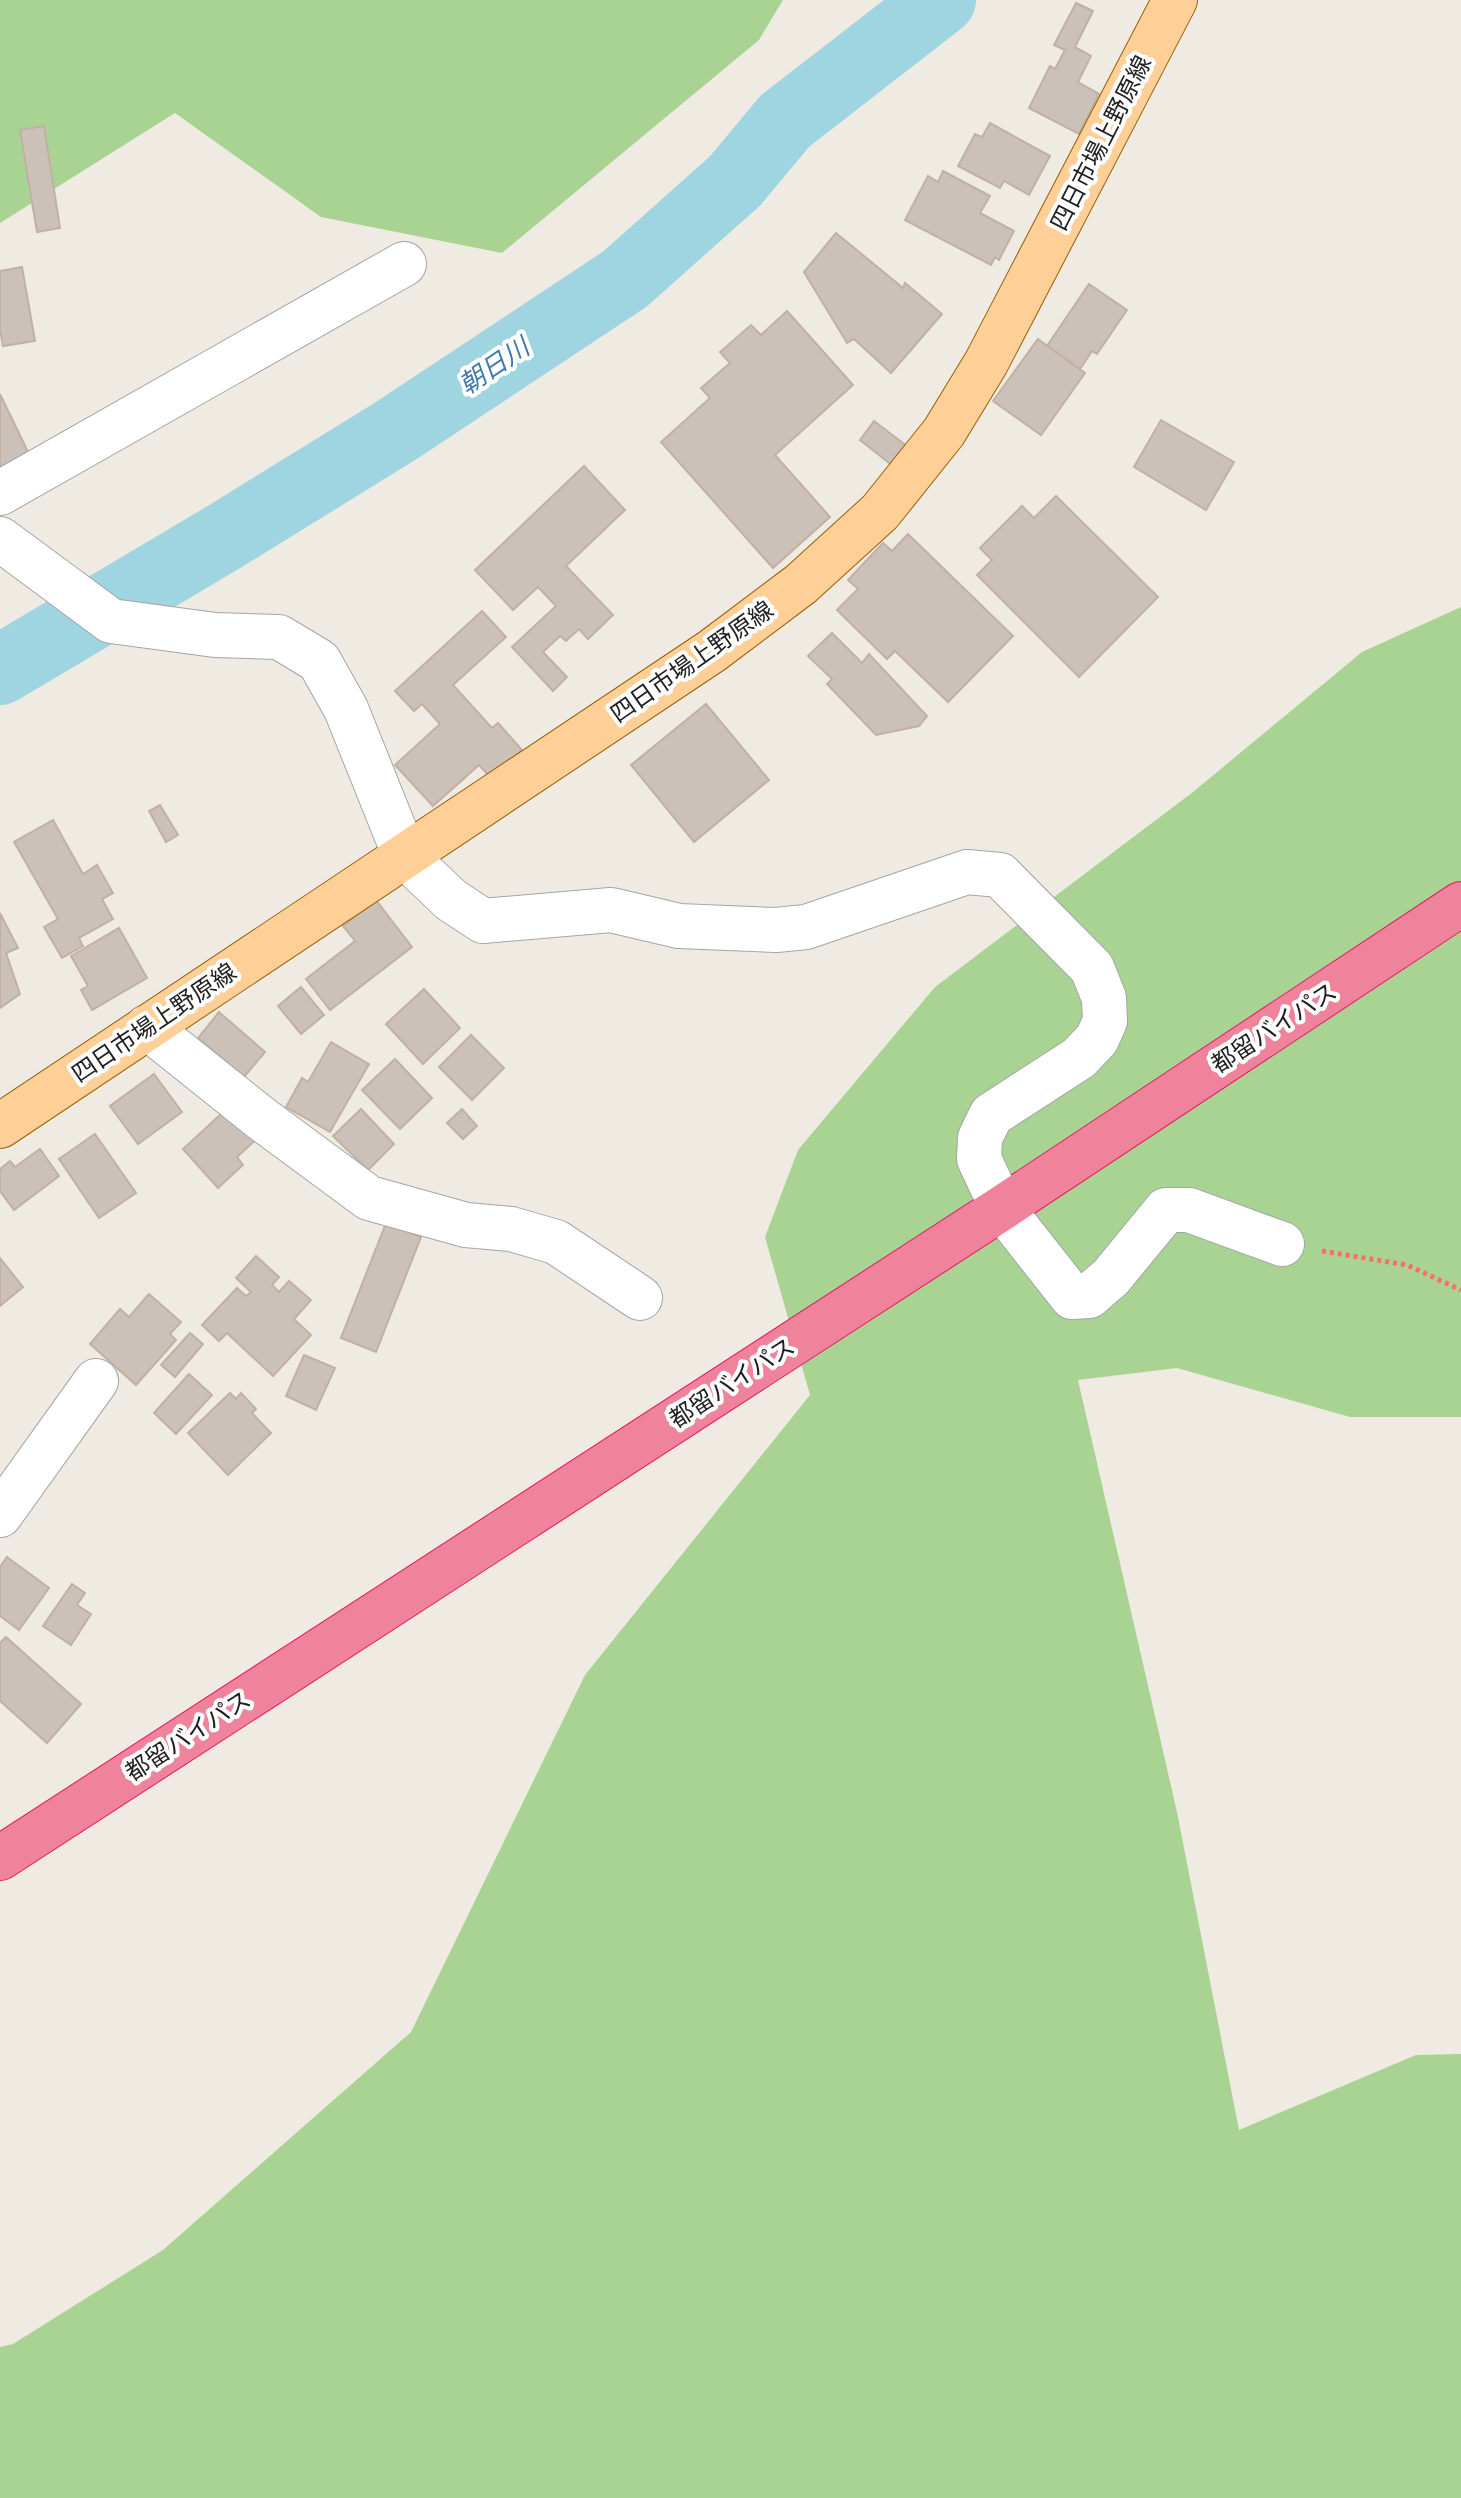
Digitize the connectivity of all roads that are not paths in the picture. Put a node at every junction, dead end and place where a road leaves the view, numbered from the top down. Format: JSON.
{"nodes":[{"id":1,"x":1175,"y":0,"type":"edge"},
{"id":2,"x":404,"y":264,"type":"dead end"},
{"id":3,"x":0,"y":493,"type":"edge"},
{"id":4,"x":0,"y":539,"type":"edge"},
{"id":5,"x":405,"y":856,"type":"junction"},
{"id":6,"x":1461,"y":904,"type":"edge"},
{"id":7,"x":147,"y":1027,"type":"junction"},
{"id":8,"x":0,"y":1126,"type":"edge"},
{"id":9,"x":1002,"y":1208,"type":"junction"},
{"id":10,"x":1282,"y":1244,"type":"road end"},
{"id":11,"x":640,"y":1298,"type":"dead end"},
{"id":12,"x":96,"y":1381,"type":"dead end"},
{"id":13,"x":0,"y":1515,"type":"edge"},
{"id":14,"x":0,"y":1858,"type":"edge"}],
"edges":[{"from":1,"to":5,"type":"main road","name":"四日市場上野原線"},
{"from":2,"to":3,"type":"street"},
{"from":4,"to":5,"type":"street"},
{"from":5,"to":7,"type":"main road","name":"四日市場上野原線"},
{"from":5,"to":9,"type":"street"},
{"from":6,"to":9,"type":"highway","name":"都留バイパス"},
{"from":7,"to":8,"type":"main road","name":"四日市場上野原線"},
{"from":7,"to":11,"type":"street"},
{"from":9,"to":10,"type":"street"},
{"from":9,"to":14,"type":"highway","name":"都留バイパス"},
{"from":12,"to":13,"type":"street"}]}
